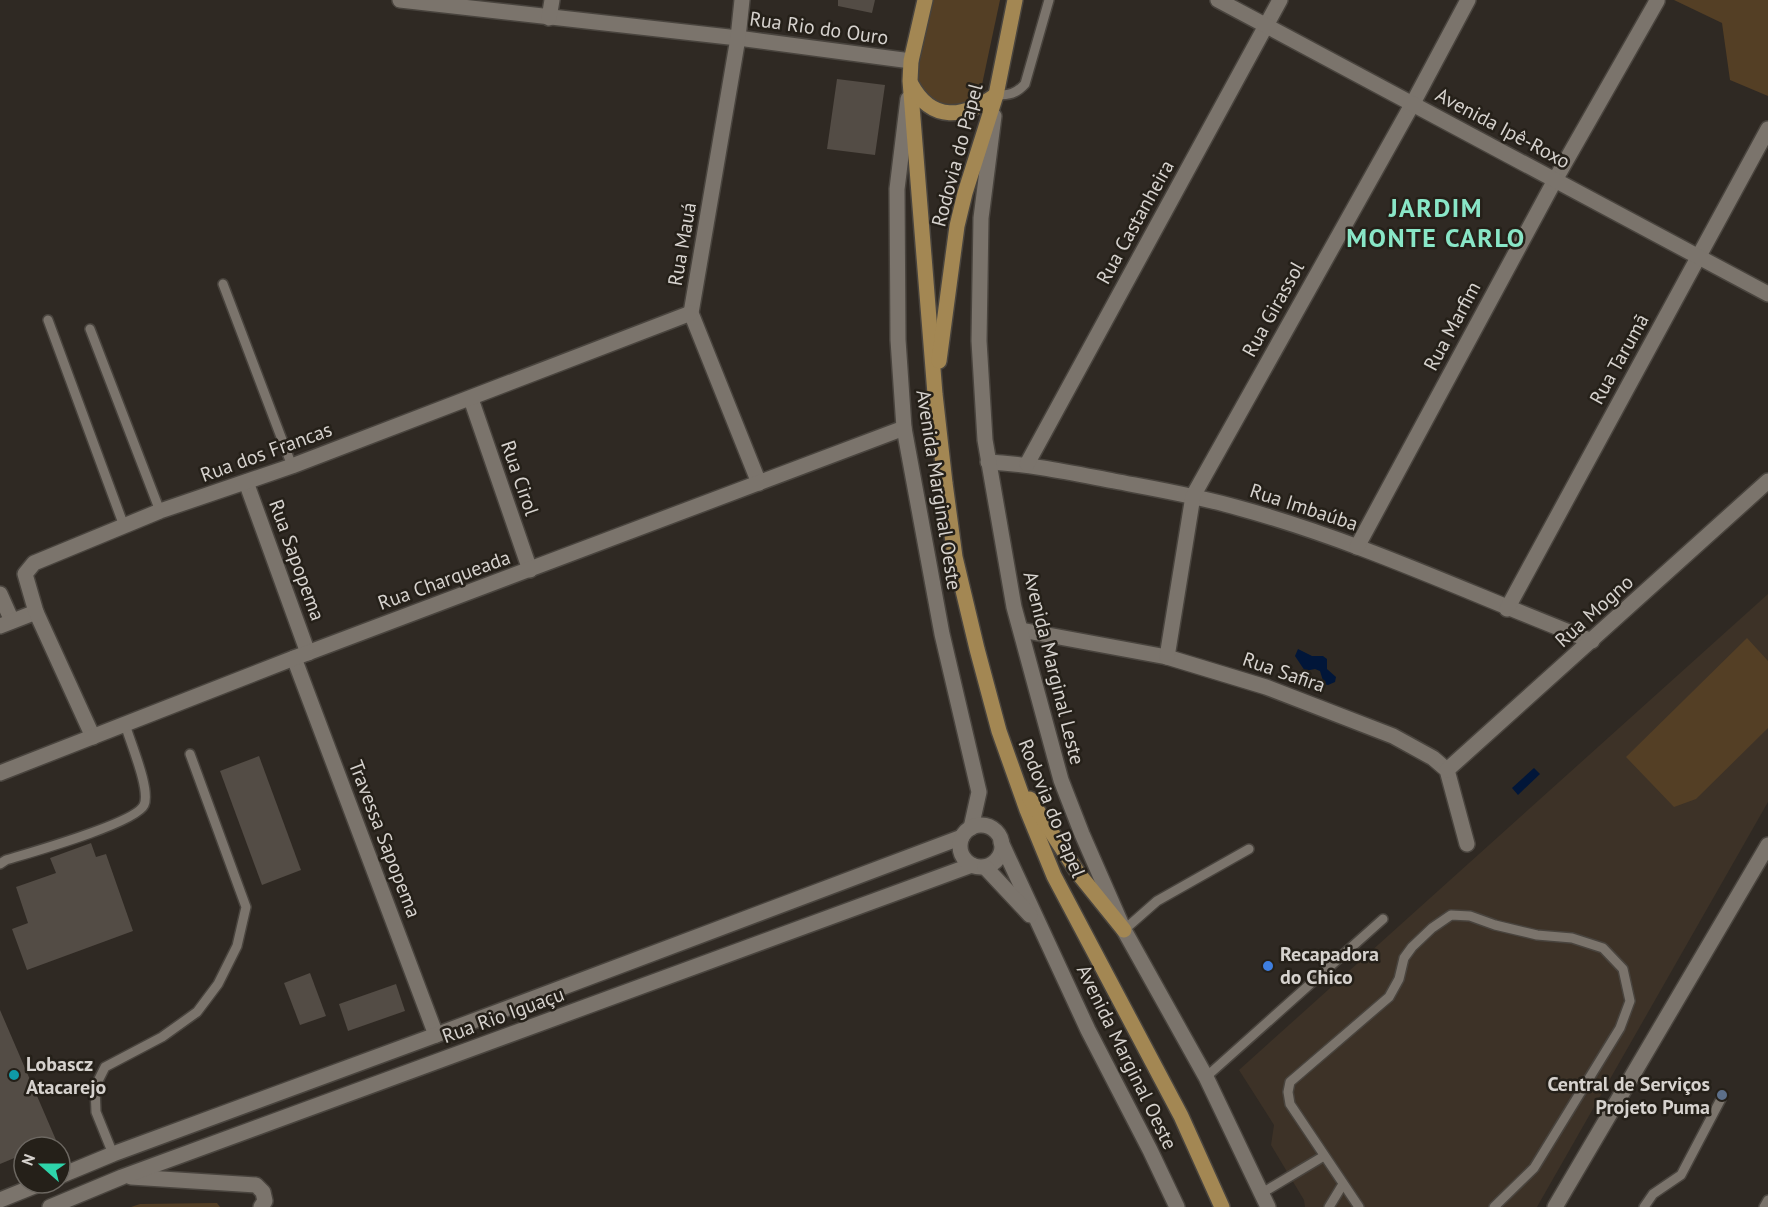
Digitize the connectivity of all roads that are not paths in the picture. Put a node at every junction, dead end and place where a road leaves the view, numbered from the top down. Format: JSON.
{"nodes":[{"id":1,"x":400,"y":0,"type":"edge"},
{"id":2,"x":552,"y":0,"type":"edge"},
{"id":3,"x":742,"y":0,"type":"edge"},
{"id":4,"x":925,"y":0,"type":"edge"},
{"id":5,"x":1015,"y":0,"type":"edge"},
{"id":6,"x":1049,"y":0,"type":"edge"},
{"id":7,"x":1218,"y":0,"type":"edge"},
{"id":8,"x":1280,"y":0,"type":"edge"},
{"id":9,"x":1468,"y":0,"type":"edge"},
{"id":10,"x":1657,"y":1,"type":"edge"},
{"id":11,"x":549,"y":18,"type":"junction"},
{"id":12,"x":1267,"y":26,"type":"junction"},
{"id":13,"x":738,"y":38,"type":"junction"},
{"id":14,"x":911,"y":61,"type":"junction"},
{"id":15,"x":910,"y":81,"type":"junction"},
{"id":16,"x":996,"y":95,"type":"junction"},
{"id":17,"x":1413,"y":103,"type":"junction"},
{"id":18,"x":1768,"y":129,"type":"edge"},
{"id":19,"x":1555,"y":180,"type":"junction"},
{"id":20,"x":1699,"y":257,"type":"junction"},
{"id":21,"x":223,"y":284,"type":"dead end"},
{"id":22,"x":1768,"y":294,"type":"edge"},
{"id":23,"x":691,"y":312,"type":"junction"},
{"id":24,"x":48,"y":320,"type":"dead end"},
{"id":25,"x":90,"y":329,"type":"dead end"},
{"id":26,"x":934,"y":394,"type":"junction"},
{"id":27,"x":471,"y":399,"type":"junction"},
{"id":28,"x":904,"y":428,"type":"junction"},
{"id":29,"x":988,"y":462,"type":"junction"},
{"id":30,"x":1027,"y":464,"type":"junction"},
{"id":31,"x":292,"y":466,"type":"junction"},
{"id":32,"x":246,"y":482,"type":"junction"},
{"id":33,"x":759,"y":483,"type":"junction"},
{"id":34,"x":1767,"y":483,"type":"edge"},
{"id":35,"x":1193,"y":496,"type":"junction"},
{"id":36,"x":160,"y":512,"type":"junction"},
{"id":37,"x":124,"y":526,"type":"junction"},
{"id":38,"x":1357,"y":546,"type":"junction"},
{"id":39,"x":530,"y":570,"type":"junction"},
{"id":40,"x":0,"y":594,"type":"edge"},
{"id":41,"x":1507,"y":609,"type":"junction"},
{"id":42,"x":36,"y":612,"type":"junction"},
{"id":43,"x":6,"y":623,"type":"edge"},
{"id":44,"x":1021,"y":630,"type":"junction"},
{"id":45,"x":1592,"y":641,"type":"junction"},
{"id":46,"x":301,"y":655,"type":"junction"},
{"id":47,"x":1167,"y":657,"type":"junction"},
{"id":48,"x":125,"y":724,"type":"junction"},
{"id":49,"x":93,"y":737,"type":"junction"},
{"id":50,"x":190,"y":754,"type":"dead end"},
{"id":51,"x":1447,"y":770,"type":"junction"},
{"id":52,"x":0,"y":773,"type":"edge"},
{"id":53,"x":1016,"y":778,"type":"junction"},
{"id":54,"x":966,"y":832,"type":"junction"},
{"id":55,"x":1001,"y":842,"type":"junction"},
{"id":56,"x":1467,"y":844,"type":"dead end"},
{"id":57,"x":1768,"y":844,"type":"edge"},
{"id":58,"x":1249,"y":849,"type":"dead end"},
{"id":59,"x":1762,"y":860,"type":"edge"},
{"id":60,"x":0,"y":864,"type":"edge"},
{"id":61,"x":978,"y":866,"type":"junction"},
{"id":62,"x":1383,"y":919,"type":"dead end"},
{"id":63,"x":1040,"y":926,"type":"junction"},
{"id":64,"x":1124,"y":930,"type":"junction"},
{"id":65,"x":436,"y":1035,"type":"junction"},
{"id":66,"x":1206,"y":1077,"type":"junction"},
{"id":67,"x":1721,"y":1099,"type":"dead end"},
{"id":68,"x":113,"y":1154,"type":"junction"},
{"id":69,"x":1324,"y":1156,"type":"junction"},
{"id":70,"x":72,"y":1171,"type":"edge"},
{"id":71,"x":122,"y":1177,"type":"junction"},
{"id":72,"x":1343,"y":1184,"type":"junction"},
{"id":73,"x":1265,"y":1200,"type":"edge"},
{"id":74,"x":1768,"y":1200,"type":"edge"},
{"id":75,"x":50,"y":1207,"type":"edge"},
{"id":76,"x":261,"y":1207,"type":"edge"},
{"id":77,"x":1177,"y":1207,"type":"edge"},
{"id":78,"x":1222,"y":1207,"type":"edge"},
{"id":79,"x":1329,"y":1207,"type":"edge"},
{"id":80,"x":1359,"y":1207,"type":"edge"},
{"id":81,"x":1494,"y":1207,"type":"edge"},
{"id":82,"x":1555,"y":1207,"type":"edge"},
{"id":83,"x":1644,"y":1207,"type":"edge"},
{"id":84,"x":1764,"y":1207,"type":"edge"}],
"edges":[{"from":1,"to":11,"type":"street","name":"Rua Rio do Ouro"},
{"from":2,"to":11,"type":"street"},
{"from":3,"to":13,"type":"street","name":"Rua Mauá"},
{"from":4,"to":14,"type":"main road","name":"Rodovia do Papel"},
{"from":5,"to":16,"type":"main road","name":"Rodovia do Papel"},
{"from":6,"to":16,"type":"lane"},
{"from":7,"to":12,"type":"street","name":"Avenida Ipê-Roxo"},
{"from":8,"to":12,"type":"street","name":"Rua Castanheira"},
{"from":9,"to":17,"type":"street","name":"Rua Girassol"},
{"from":10,"to":19,"type":"street","name":"Rua Marfim"},
{"from":11,"to":13,"type":"street","name":"Rua Rio do Ouro"},
{"from":12,"to":17,"type":"street","name":"Avenida Ipê-Roxo"},
{"from":12,"to":30,"type":"street","name":"Rua Castanheira"},
{"from":13,"to":14,"type":"street","name":"Rua Rio do Ouro"},
{"from":13,"to":23,"type":"street","name":"Rua Mauá"},
{"from":14,"to":15,"type":"main road","name":"Rodovia do Papel"},
{"from":15,"to":16,"type":"main road"},
{"from":15,"to":26,"type":"main road","name":"Rodovia do Papel"},
{"from":15,"to":28,"type":"street","name":"Avenida Marginal Oeste"},
{"from":16,"to":26,"type":"main road","name":"Rodovia do Papel"},
{"from":16,"to":29,"type":"street","name":"Avenida Marginal Leste"},
{"from":17,"to":19,"type":"street","name":"Avenida Ipê-Roxo"},
{"from":17,"to":35,"type":"street","name":"Rua Girassol"},
{"from":18,"to":20,"type":"street","name":"Rua Tarumã"},
{"from":19,"to":20,"type":"street","name":"Avenida Ipê-Roxo"},
{"from":19,"to":38,"type":"street","name":"Rua Marfim"},
{"from":20,"to":22,"type":"street","name":"Avenida Ipê-Roxo"},
{"from":20,"to":41,"type":"street","name":"Rua Tarumã"},
{"from":21,"to":31,"type":"lane"},
{"from":23,"to":27,"type":"street","name":"Rua dos Francas"},
{"from":23,"to":33,"type":"street","name":"Rua Mauá"},
{"from":24,"to":37,"type":"lane"},
{"from":25,"to":36,"type":"lane"},
{"from":26,"to":53,"type":"main road","name":"Rodovia do Papel"},
{"from":27,"to":31,"type":"street","name":"Rua dos Francas"},
{"from":27,"to":39,"type":"street","name":"Rua Cirol"},
{"from":28,"to":33,"type":"street","name":"Rua Charqueada"},
{"from":28,"to":54,"type":"street","name":"Avenida Marginal Oeste"},
{"from":29,"to":30,"type":"street","name":"Rua Imbaúba"},
{"from":29,"to":44,"type":"street","name":"Avenida Marginal Leste"},
{"from":30,"to":35,"type":"street","name":"Rua Imbaúba"},
{"from":31,"to":32,"type":"street","name":"Rua dos Francas"},
{"from":32,"to":36,"type":"street","name":"Rua dos Francas"},
{"from":32,"to":46,"type":"street","name":"Rua Sapopema"},
{"from":33,"to":39,"type":"street","name":"Rua Charqueada"},
{"from":34,"to":45,"type":"street","name":"Rua Mogno"},
{"from":35,"to":38,"type":"street","name":"Rua Imbaúba"},
{"from":35,"to":47,"type":"street","name":"Rua Girassol"},
{"from":36,"to":37,"type":"street","name":"Rua dos Francas"},
{"from":37,"to":42,"type":"street","name":"Rua dos Francas"},
{"from":38,"to":41,"type":"street","name":"Rua Imbaúba"},
{"from":39,"to":46,"type":"street","name":"Rua Charqueada"},
{"from":40,"to":43,"type":"street"},
{"from":41,"to":45,"type":"street","name":"Rua Imbaúba"},
{"from":42,"to":43,"type":"street"},
{"from":42,"to":49,"type":"street","name":"Rua dos Francas"},
{"from":44,"to":47,"type":"street","name":"Rua Safira"},
{"from":44,"to":64,"type":"street","name":"Avenida Marginal Leste"},
{"from":45,"to":51,"type":"street","name":"Rua Mogno"},
{"from":46,"to":48,"type":"street","name":"Rua Charqueada"},
{"from":46,"to":65,"type":"street","name":"Travessa Sapopema"},
{"from":47,"to":51,"type":"street","name":"Rua Safira"},
{"from":48,"to":49,"type":"street","name":"Rua Charqueada"},
{"from":48,"to":60,"type":"lane"},
{"from":49,"to":52,"type":"street","name":"Rua Charqueada"},
{"from":50,"to":68,"type":"lane"},
{"from":51,"to":56,"type":"street"},
{"from":53,"to":64,"type":"main road"},
{"from":53,"to":78,"type":"main road","name":"Rodovia do Papel"},
{"from":54,"to":55,"type":"street","name":"Avenida Marginal Oeste"},
{"from":54,"to":61,"type":"street","name":"Avenida Marginal Oeste"},
{"from":54,"to":65,"type":"street","name":"Rua Rio Iguaçu"},
{"from":55,"to":61,"type":"street"},
{"from":55,"to":63,"type":"street","name":"Avenida Marginal Oeste"},
{"from":57,"to":59,"type":"street"},
{"from":58,"to":64,"type":"lane"},
{"from":59,"to":82,"type":"street"},
{"from":61,"to":63,"type":"street","name":"Avenida Marginal Oeste"},
{"from":61,"to":71,"type":"street","name":"Rua Rio Iguaçu"},
{"from":62,"to":66,"type":"lane"},
{"from":63,"to":77,"type":"street","name":"Avenida Marginal Oeste"},
{"from":64,"to":66,"type":"street","name":"Avenida Marginal Leste"},
{"from":65,"to":68,"type":"street","name":"Rua Rio Iguaçu"},
{"from":66,"to":73,"type":"street","name":"Avenida Marginal Leste"},
{"from":67,"to":83,"type":"lane"},
{"from":68,"to":70,"type":"street","name":"Rua Rio Iguaçu"},
{"from":69,"to":72,"type":"lane"},
{"from":69,"to":73,"type":"lane"},
{"from":69,"to":81,"type":"lane"},
{"from":71,"to":75,"type":"street","name":"Rua Rio Iguaçu"},
{"from":71,"to":76,"type":"street"},
{"from":72,"to":79,"type":"lane"},
{"from":72,"to":80,"type":"lane"},
{"from":74,"to":84,"type":"lane"}]}
